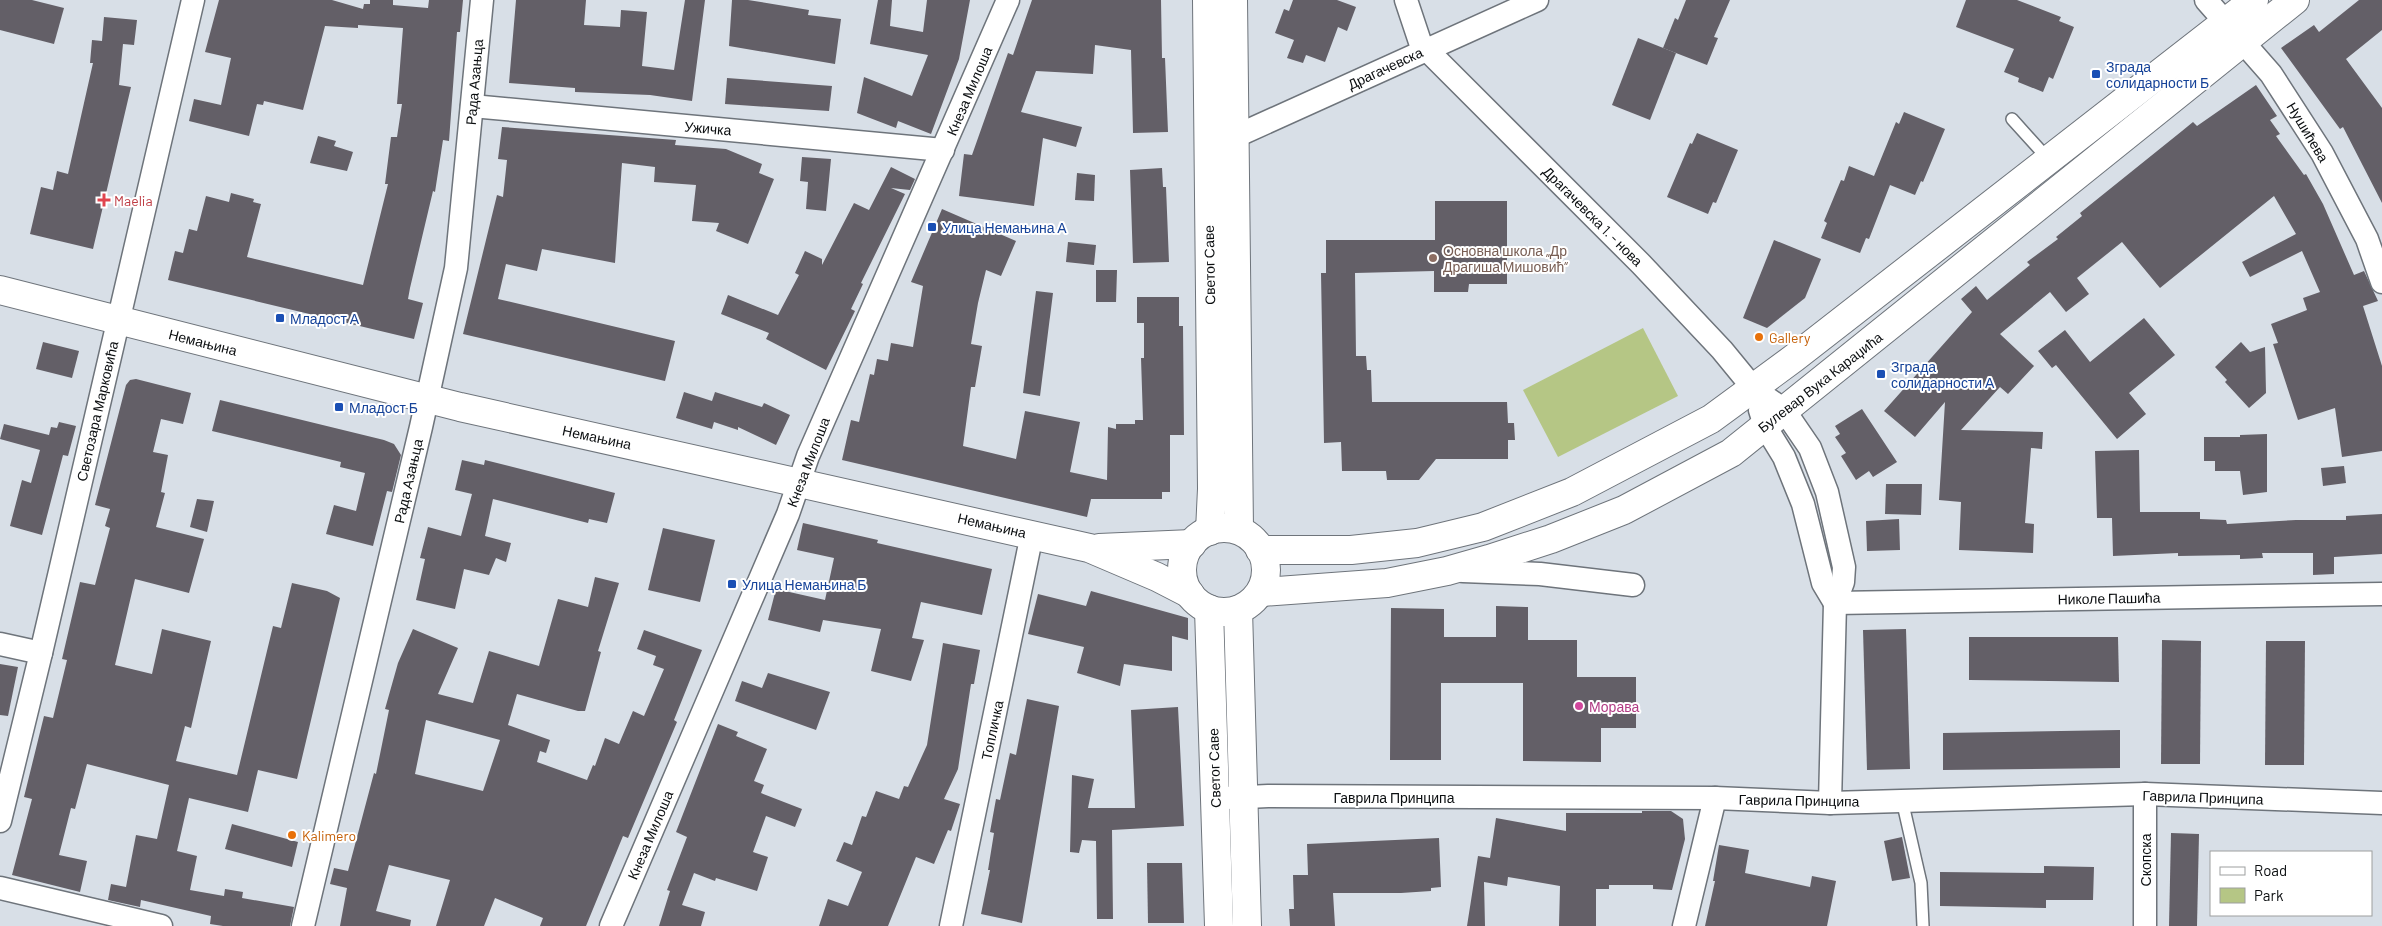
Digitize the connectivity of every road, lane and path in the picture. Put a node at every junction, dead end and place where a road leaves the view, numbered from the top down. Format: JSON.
{"nodes":[{"id":1,"x":193,"y":0,"type":"edge"},
{"id":2,"x":482,"y":0,"type":"edge"},
{"id":3,"x":1008,"y":0,"type":"edge"},
{"id":4,"x":1207,"y":0,"type":"edge"},
{"id":5,"x":1233,"y":0,"type":"edge"},
{"id":6,"x":1406,"y":0,"type":"edge"},
{"id":7,"x":1537,"y":0,"type":"edge"},
{"id":8,"x":2206,"y":0,"type":"edge"},
{"id":9,"x":2254,"y":0,"type":"edge"},
{"id":10,"x":2295,"y":0,"type":"edge"},
{"id":11,"x":2235,"y":33,"type":"junction"},
{"id":12,"x":1426,"y":49,"type":"junction"},
{"id":13,"x":472,"y":106,"type":"junction"},
{"id":14,"x":2012,"y":119,"type":"dead end"},
{"id":15,"x":1234,"y":137,"type":"junction"},
{"id":16,"x":943,"y":150,"type":"junction"},
{"id":17,"x":2049,"y":160,"type":"junction"},
{"id":18,"x":2382,"y":282,"type":"edge"},
{"id":19,"x":0,"y":290,"type":"edge"},
{"id":20,"x":118,"y":321,"type":"junction"},
{"id":21,"x":1754,"y":388,"type":"junction"},
{"id":22,"x":428,"y":398,"type":"junction"},
{"id":23,"x":1775,"y":418,"type":"junction"},
{"id":24,"x":798,"y":482,"type":"junction"},
{"id":25,"x":1239,"y":530,"type":"junction"},
{"id":26,"x":1032,"y":534,"type":"junction"},
{"id":27,"x":1201,"y":537,"type":"junction"},
{"id":28,"x":1089,"y":548,"type":"junction"},
{"id":29,"x":1260,"y":550,"type":"junction"},
{"id":30,"x":1448,"y":571,"type":"junction"},
{"id":31,"x":1633,"y":585,"type":"dead end"},
{"id":32,"x":1262,"y":592,"type":"junction"},
{"id":33,"x":2382,"y":594,"type":"edge"},
{"id":34,"x":1199,"y":602,"type":"junction"},
{"id":35,"x":1835,"y":603,"type":"junction"},
{"id":36,"x":1238,"y":610,"type":"junction"},
{"id":37,"x":0,"y":644,"type":"edge"},
{"id":38,"x":41,"y":653,"type":"junction"},
{"id":39,"x":2145,"y":794,"type":"junction"},
{"id":40,"x":1244,"y":797,"type":"junction"},
{"id":41,"x":1714,"y":798,"type":"junction"},
{"id":42,"x":1215,"y":799,"type":"junction"},
{"id":43,"x":1902,"y":800,"type":"junction"},
{"id":44,"x":1830,"y":803,"type":"junction"},
{"id":45,"x":2382,"y":803,"type":"edge"},
{"id":46,"x":0,"y":821,"type":"edge"},
{"id":47,"x":0,"y":888,"type":"edge"},
{"id":48,"x":161,"y":926,"type":"edge"},
{"id":49,"x":303,"y":926,"type":"edge"},
{"id":50,"x":611,"y":926,"type":"edge"},
{"id":51,"x":951,"y":926,"type":"edge"},
{"id":52,"x":1219,"y":926,"type":"edge"},
{"id":53,"x":1247,"y":926,"type":"edge"},
{"id":54,"x":1684,"y":926,"type":"edge"},
{"id":55,"x":1923,"y":926,"type":"edge"},
{"id":56,"x":2145,"y":926,"type":"edge"}],
"edges":[{"from":1,"to":20,"type":"street","name":"Светозара Марковића"},
{"from":2,"to":13,"type":"street","name":"Рада Азањца"},
{"from":3,"to":16,"type":"street","name":"Кнеза Милоша"},
{"from":4,"to":27,"type":"street","name":"Светог Саве"},
{"from":5,"to":15,"type":"street","name":"Светог Саве"},
{"from":6,"to":12,"type":"street","name":"Драгачевска 1. - нова"},
{"from":7,"to":12,"type":"street","name":"Драгачевска"},
{"from":8,"to":11,"type":"street","name":"Нушићева"},
{"from":9,"to":11,"type":"street","name":"Булевар Вука Караџића"},
{"from":10,"to":11,"type":"street","name":"Булевар Вука Караџића"},
{"from":11,"to":17,"type":"street","name":"Булевар Вука Караџића"},
{"from":11,"to":18,"type":"street","name":"Нушићева"},
{"from":11,"to":23,"type":"street","name":"Булевар Вука Караџића"},
{"from":12,"to":15,"type":"street","name":"Драгачевска"},
{"from":12,"to":21,"type":"street","name":"Драгачевска 1. - нова"},
{"from":13,"to":16,"type":"street","name":"Ужичка"},
{"from":13,"to":22,"type":"street","name":"Рада Азањца"},
{"from":14,"to":17,"type":"lane"},
{"from":15,"to":25,"type":"street","name":"Светог Саве"},
{"from":16,"to":24,"type":"street","name":"Кнеза Милоша"},
{"from":17,"to":21,"type":"street","name":"Булевар Вука Караџића"},
{"from":19,"to":20,"type":"street","name":"Немањина"},
{"from":20,"to":22,"type":"street","name":"Немањина"},
{"from":20,"to":38,"type":"street","name":"Светозара Марковића"},
{"from":21,"to":23,"type":"street"},
{"from":21,"to":29,"type":"street","name":"Булевар Вука Караџића"},
{"from":22,"to":24,"type":"street","name":"Немањина"},
{"from":22,"to":49,"type":"street","name":"Рада Азањца"},
{"from":23,"to":30,"type":"street","name":"Булевар Вука Караџића"},
{"from":23,"to":35,"type":"street"},
{"from":24,"to":26,"type":"street","name":"Немањина"},
{"from":24,"to":50,"type":"street","name":"Кнеза Милоша"},
{"from":25,"to":27,"type":"street"},
{"from":25,"to":29,"type":"street"},
{"from":26,"to":28,"type":"street","name":"Немањина"},
{"from":26,"to":51,"type":"street","name":"Топличка"},
{"from":27,"to":28,"type":"street"},
{"from":27,"to":34,"type":"street"},
{"from":28,"to":34,"type":"street","name":"Немањина"},
{"from":29,"to":32,"type":"street"},
{"from":30,"to":31,"type":"street"},
{"from":30,"to":32,"type":"street","name":"Булевар Вука Караџића"},
{"from":32,"to":36,"type":"street"},
{"from":33,"to":35,"type":"street","name":"Николе Пашића"},
{"from":34,"to":36,"type":"street"},
{"from":34,"to":42,"type":"street","name":"Светог Саве"},
{"from":35,"to":44,"type":"street"},
{"from":36,"to":40,"type":"street","name":"Светог Саве"},
{"from":37,"to":38,"type":"street"},
{"from":38,"to":46,"type":"street","name":"Светозара Марковића"},
{"from":39,"to":43,"type":"street","name":"Гаврила Принципа"},
{"from":39,"to":45,"type":"street","name":"Гаврила Принципа"},
{"from":39,"to":56,"type":"street","name":"Скопска"},
{"from":40,"to":41,"type":"street","name":"Гаврила Принципа"},
{"from":40,"to":42,"type":"street","name":"Гаврила Принципа"},
{"from":40,"to":53,"type":"street","name":"Светог Саве"},
{"from":41,"to":44,"type":"street","name":"Гаврила Принципа"},
{"from":41,"to":54,"type":"street"},
{"from":42,"to":52,"type":"street","name":"Светог Саве"},
{"from":43,"to":44,"type":"street","name":"Гаврила Принципа"},
{"from":43,"to":55,"type":"lane"},
{"from":47,"to":48,"type":"street"}]}
